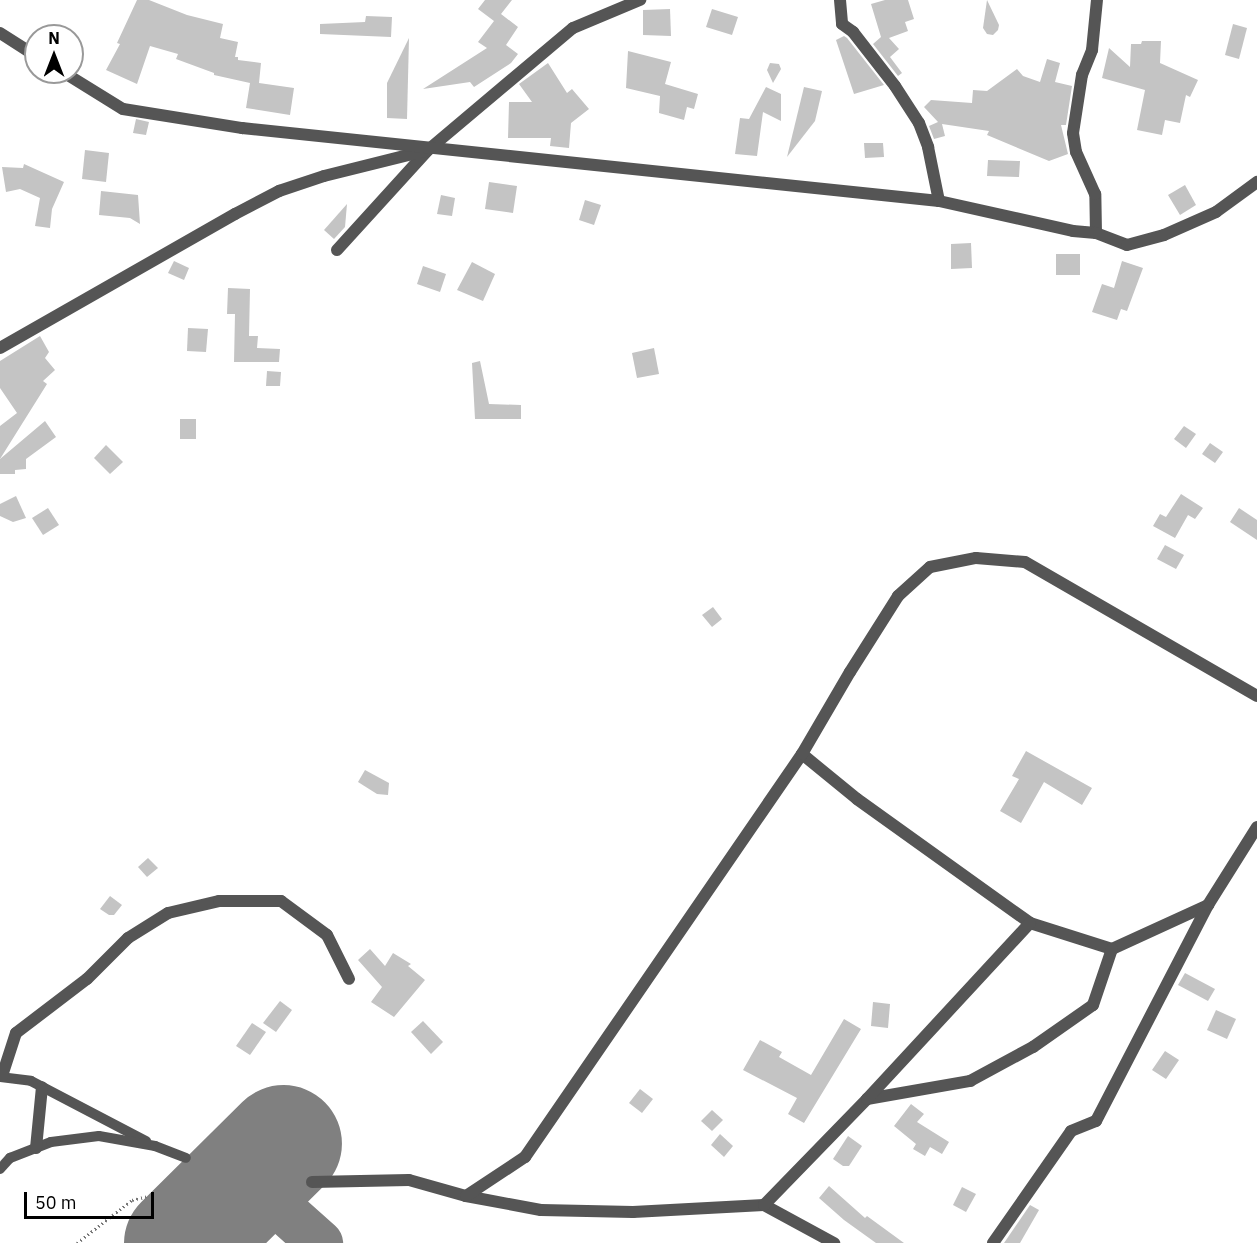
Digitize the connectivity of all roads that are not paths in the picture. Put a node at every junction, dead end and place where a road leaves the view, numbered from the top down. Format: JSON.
{"nodes":[{"id":1,"x":640,"y":0,"type":"edge"},
{"id":2,"x":840,"y":0,"type":"edge"},
{"id":3,"x":1097,"y":0,"type":"edge"},
{"id":4,"x":0,"y":33,"type":"edge"},
{"id":5,"x":24,"y":48,"type":"edge"},
{"id":6,"x":82,"y":84,"type":"edge"},
{"id":7,"x":428,"y":150,"type":"junction"},
{"id":8,"x":1257,"y":182,"type":"edge"},
{"id":9,"x":939,"y":201,"type":"junction"},
{"id":10,"x":1096,"y":233,"type":"junction"},
{"id":11,"x":338,"y":250,"type":"dead end"},
{"id":12,"x":0,"y":348,"type":"edge"},
{"id":13,"x":1257,"y":696,"type":"edge"},
{"id":14,"x":802,"y":754,"type":"junction"},
{"id":15,"x":1257,"y":827,"type":"edge"},
{"id":16,"x":1208,"y":905,"type":"junction"},
{"id":17,"x":1030,"y":923,"type":"junction"},
{"id":18,"x":1112,"y":950,"type":"junction"},
{"id":19,"x":348,"y":979,"type":"dead end"},
{"id":20,"x":1,"y":1077,"type":"edge"},
{"id":21,"x":42,"y":1087,"type":"junction"},
{"id":22,"x":867,"y":1099,"type":"junction"},
{"id":23,"x":155,"y":1146,"type":"junction"},
{"id":24,"x":36,"y":1148,"type":"junction"},
{"id":25,"x":186,"y":1158,"type":"dead end"},
{"id":26,"x":0,"y":1169,"type":"edge"},
{"id":27,"x":312,"y":1182,"type":"dead end"},
{"id":28,"x":466,"y":1196,"type":"junction"},
{"id":29,"x":764,"y":1205,"type":"junction"},
{"id":30,"x":834,"y":1243,"type":"edge"},
{"id":31,"x":993,"y":1243,"type":"edge"}],
"edges":[{"from":1,"to":7,"type":"street"},
{"from":2,"to":9,"type":"street"},
{"from":3,"to":10,"type":"street"},
{"from":4,"to":5,"type":"street"},
{"from":6,"to":7,"type":"street"},
{"from":7,"to":9,"type":"street"},
{"from":7,"to":11,"type":"street"},
{"from":7,"to":12,"type":"street"},
{"from":8,"to":10,"type":"street"},
{"from":9,"to":10,"type":"street"},
{"from":13,"to":14,"type":"street"},
{"from":14,"to":17,"type":"street"},
{"from":14,"to":28,"type":"street"},
{"from":15,"to":16,"type":"street"},
{"from":16,"to":18,"type":"street"},
{"from":16,"to":31,"type":"street"},
{"from":17,"to":18,"type":"street"},
{"from":17,"to":22,"type":"street"},
{"from":18,"to":22,"type":"street"},
{"from":19,"to":20,"type":"street"},
{"from":20,"to":21,"type":"lane"},
{"from":21,"to":23,"type":"lane"},
{"from":21,"to":24,"type":"street"},
{"from":22,"to":29,"type":"street"},
{"from":23,"to":24,"type":"lane"},
{"from":23,"to":25,"type":"lane"},
{"from":24,"to":26,"type":"lane"},
{"from":27,"to":28,"type":"street"},
{"from":28,"to":29,"type":"street"},
{"from":29,"to":30,"type":"street"}]}
